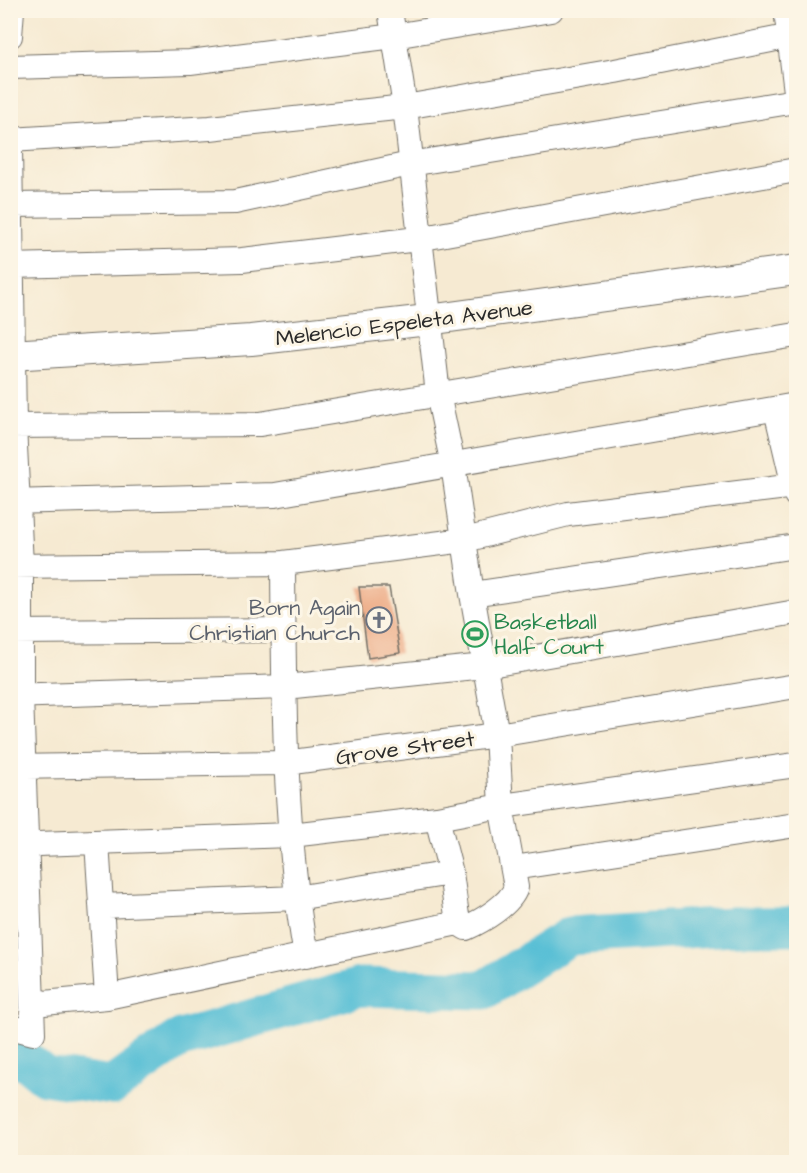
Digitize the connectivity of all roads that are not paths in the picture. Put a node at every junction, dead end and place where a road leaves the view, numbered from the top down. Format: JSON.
{"nodes":[{"id":1,"x":12,"y":10,"type":"edge"},
{"id":2,"x":390,"y":10,"type":"edge"},
{"id":3,"x":551,"y":10,"type":"edge"},
{"id":4,"x":786,"y":10,"type":"edge"},
{"id":5,"x":793,"y":35,"type":"edge"},
{"id":6,"x":10,"y":36,"type":"edge"},
{"id":7,"x":394,"y":36,"type":"junction"},
{"id":8,"x":10,"y":67,"type":"edge"},
{"id":9,"x":796,"y":92,"type":"edge"},
{"id":10,"x":796,"y":101,"type":"edge"},
{"id":11,"x":405,"y":107,"type":"junction"},
{"id":12,"x":10,"y":140,"type":"edge"},
{"id":13,"x":10,"y":147,"type":"edge"},
{"id":14,"x":410,"y":164,"type":"junction"},
{"id":15,"x":796,"y":170,"type":"edge"},
{"id":16,"x":11,"y":205,"type":"edge"},
{"id":17,"x":418,"y":239,"type":"junction"},
{"id":18,"x":12,"y":266,"type":"edge"},
{"id":19,"x":796,"y":270,"type":"edge"},
{"id":20,"x":428,"y":320,"type":"junction"},
{"id":21,"x":796,"y":335,"type":"edge"},
{"id":22,"x":13,"y":355,"type":"edge"},
{"id":23,"x":438,"y":394,"type":"junction"},
{"id":24,"x":786,"y":408,"type":"edge"},
{"id":25,"x":12,"y":426,"type":"edge"},
{"id":26,"x":453,"y":465,"type":"junction"},
{"id":27,"x":796,"y":491,"type":"edge"},
{"id":28,"x":13,"y":502,"type":"edge"},
{"id":29,"x":465,"y":540,"type":"junction"},
{"id":30,"x":796,"y":546,"type":"edge"},
{"id":31,"x":283,"y":563,"type":"junction"},
{"id":32,"x":16,"y":566,"type":"edge"},
{"id":33,"x":472,"y":594,"type":"junction"},
{"id":34,"x":796,"y":612,"type":"edge"},
{"id":35,"x":283,"y":630,"type":"junction"},
{"id":36,"x":16,"y":632,"type":"edge"},
{"id":37,"x":484,"y":666,"type":"junction"},
{"id":38,"x":796,"y":686,"type":"edge"},
{"id":39,"x":285,"y":687,"type":"junction"},
{"id":40,"x":16,"y":696,"type":"edge"},
{"id":41,"x":497,"y":735,"type":"junction"},
{"id":42,"x":285,"y":763,"type":"junction"},
{"id":43,"x":796,"y":765,"type":"edge"},
{"id":44,"x":17,"y":767,"type":"edge"},
{"id":45,"x":501,"y":806,"type":"junction"},
{"id":46,"x":437,"y":818,"type":"junction"},
{"id":47,"x":796,"y":825,"type":"edge"},
{"id":48,"x":291,"y":835,"type":"junction"},
{"id":49,"x":98,"y":842,"type":"junction"},
{"id":50,"x":18,"y":845,"type":"edge"},
{"id":51,"x":513,"y":868,"type":"junction"},
{"id":52,"x":451,"y":873,"type":"junction"},
{"id":53,"x":296,"y":898,"type":"junction"},
{"id":54,"x":102,"y":906,"type":"junction"},
{"id":55,"x":458,"y":923,"type":"junction"},
{"id":56,"x":306,"y":956,"type":"junction"},
{"id":57,"x":107,"y":997,"type":"junction"},
{"id":58,"x":32,"y":999,"type":"junction"},
{"id":59,"x":10,"y":1027,"type":"edge"}],
"edges":[{"from":1,"to":6,"type":"street"},
{"from":2,"to":7,"type":"street"},
{"from":3,"to":7,"type":"street"},
{"from":4,"to":5,"type":"street"},
{"from":5,"to":9,"type":"street"},
{"from":5,"to":11,"type":"street"},
{"from":7,"to":8,"type":"street"},
{"from":7,"to":11,"type":"street"},
{"from":10,"to":14,"type":"street"},
{"from":11,"to":12,"type":"street"},
{"from":11,"to":14,"type":"street"},
{"from":13,"to":16,"type":"street"},
{"from":14,"to":16,"type":"street"},
{"from":14,"to":17,"type":"street"},
{"from":15,"to":17,"type":"street"},
{"from":16,"to":18,"type":"street"},
{"from":17,"to":18,"type":"street"},
{"from":17,"to":20,"type":"street"},
{"from":18,"to":22,"type":"street"},
{"from":19,"to":20,"type":"street","name":"Melencio Espeleta Avenue"},
{"from":20,"to":22,"type":"street","name":"Melencio Espeleta Avenue"},
{"from":20,"to":23,"type":"street"},
{"from":21,"to":23,"type":"street"},
{"from":22,"to":25,"type":"street"},
{"from":23,"to":25,"type":"street"},
{"from":23,"to":26,"type":"street"},
{"from":24,"to":26,"type":"street"},
{"from":24,"to":27,"type":"street"},
{"from":25,"to":28,"type":"street"},
{"from":26,"to":28,"type":"street"},
{"from":26,"to":29,"type":"street"},
{"from":27,"to":29,"type":"street"},
{"from":28,"to":32,"type":"street"},
{"from":29,"to":31,"type":"street"},
{"from":29,"to":33,"type":"street"},
{"from":30,"to":33,"type":"street"},
{"from":31,"to":32,"type":"street"},
{"from":31,"to":35,"type":"street"},
{"from":32,"to":36,"type":"street"},
{"from":33,"to":37,"type":"street"},
{"from":34,"to":37,"type":"street"},
{"from":35,"to":36,"type":"street"},
{"from":35,"to":39,"type":"street"},
{"from":36,"to":40,"type":"street"},
{"from":37,"to":39,"type":"street"},
{"from":37,"to":41,"type":"street"},
{"from":38,"to":41,"type":"street","name":"Grove Street"},
{"from":39,"to":40,"type":"street"},
{"from":39,"to":42,"type":"street"},
{"from":40,"to":44,"type":"street"},
{"from":41,"to":42,"type":"street","name":"Grove Street"},
{"from":41,"to":45,"type":"street"},
{"from":42,"to":44,"type":"street","name":"Grove Street"},
{"from":42,"to":48,"type":"street"},
{"from":43,"to":45,"type":"street"},
{"from":44,"to":50,"type":"street"},
{"from":45,"to":46,"type":"street"},
{"from":45,"to":51,"type":"street"},
{"from":46,"to":48,"type":"street"},
{"from":46,"to":52,"type":"street"},
{"from":47,"to":51,"type":"street"},
{"from":48,"to":49,"type":"street"},
{"from":48,"to":53,"type":"street"},
{"from":49,"to":50,"type":"street"},
{"from":49,"to":54,"type":"street"},
{"from":50,"to":58,"type":"street"},
{"from":51,"to":55,"type":"street"},
{"from":52,"to":53,"type":"street"},
{"from":52,"to":55,"type":"street"},
{"from":53,"to":54,"type":"street"},
{"from":53,"to":56,"type":"street"},
{"from":54,"to":57,"type":"street"},
{"from":55,"to":56,"type":"street"},
{"from":56,"to":57,"type":"street"},
{"from":57,"to":58,"type":"street"},
{"from":58,"to":59,"type":"street"}]}
